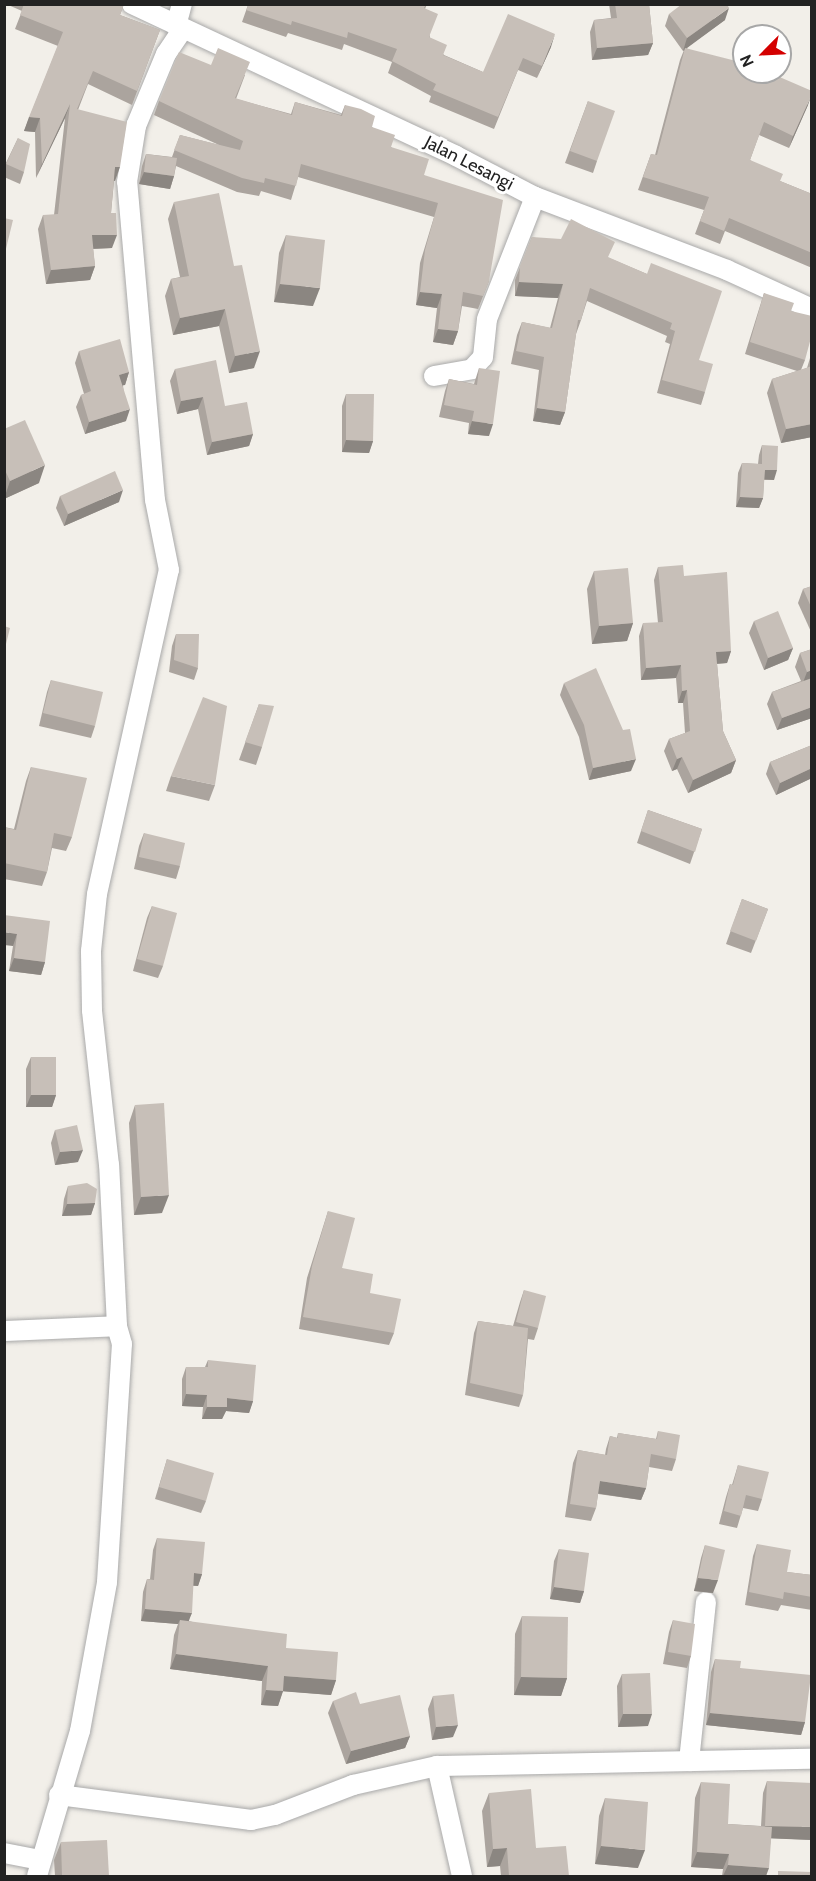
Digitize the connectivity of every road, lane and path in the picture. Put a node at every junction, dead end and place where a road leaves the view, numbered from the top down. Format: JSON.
{"nodes":[{"id":1,"x":132,"y":4,"type":"edge"},
{"id":2,"x":182,"y":4,"type":"edge"},
{"id":3,"x":179,"y":28,"type":"junction"},
{"id":4,"x":535,"y":197,"type":"junction"},
{"id":5,"x":812,"y":309,"type":"edge"},
{"id":6,"x":434,"y":376,"type":"dead end"},
{"id":7,"x":117,"y":1326,"type":"junction"},
{"id":8,"x":4,"y":1331,"type":"edge"},
{"id":9,"x":706,"y":1602,"type":"dead end"},
{"id":10,"x":812,"y":1759,"type":"edge"},
{"id":11,"x":689,"y":1761,"type":"junction"},
{"id":12,"x":437,"y":1766,"type":"junction"},
{"id":13,"x":59,"y":1795,"type":"junction"},
{"id":14,"x":4,"y":1853,"type":"edge"},
{"id":15,"x":39,"y":1868,"type":"edge"},
{"id":16,"x":462,"y":1876,"type":"edge"}],
"edges":[{"from":1,"to":3,"type":"street","name":"Jalan Lesangi"},
{"from":2,"to":3,"type":"street"},
{"from":3,"to":4,"type":"street","name":"Jalan Lesangi"},
{"from":3,"to":7,"type":"street"},
{"from":4,"to":5,"type":"street","name":"Jalan Lesangi"},
{"from":4,"to":6,"type":"street"},
{"from":7,"to":8,"type":"street"},
{"from":7,"to":13,"type":"street"},
{"from":9,"to":11,"type":"street"},
{"from":10,"to":11,"type":"street"},
{"from":11,"to":12,"type":"street"},
{"from":12,"to":13,"type":"street"},
{"from":12,"to":16,"type":"street"},
{"from":13,"to":15,"type":"street"},
{"from":14,"to":15,"type":"street"}]}
